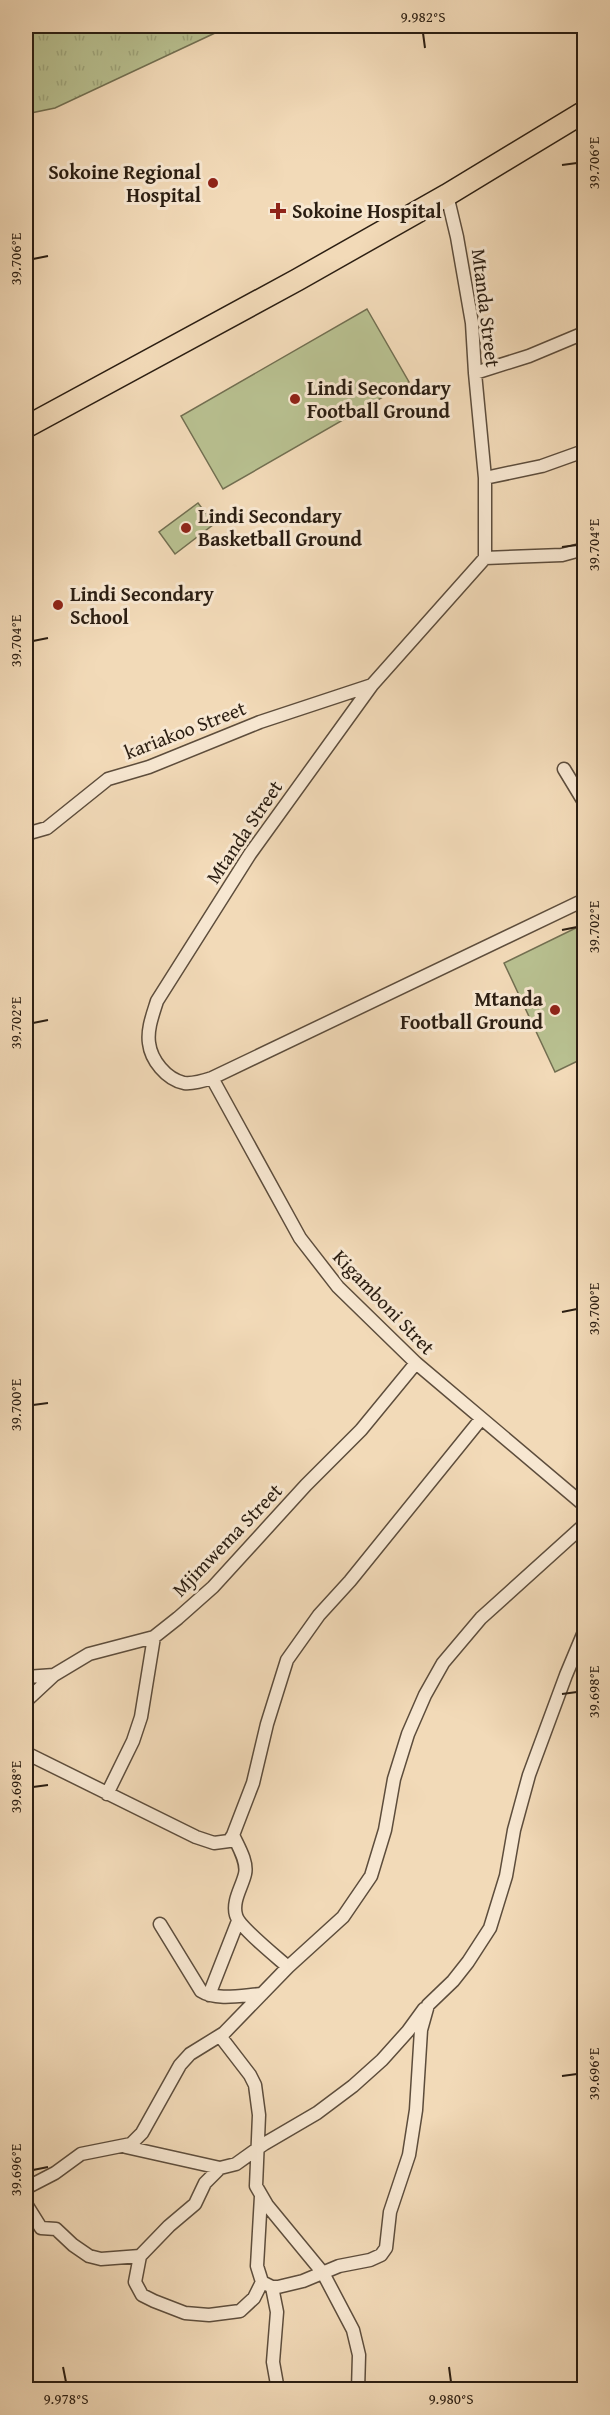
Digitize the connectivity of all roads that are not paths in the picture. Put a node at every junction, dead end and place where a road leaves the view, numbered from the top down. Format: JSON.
{"nodes":[{"id":1,"x":585,"y":112,"type":"edge"},
{"id":2,"x":447,"y":195,"type":"junction"},
{"id":3,"x":585,"y":333,"type":"edge"},
{"id":4,"x":475,"y":373,"type":"junction"},
{"id":5,"x":26,"y":427,"type":"edge"},
{"id":6,"x":585,"y":451,"type":"edge"},
{"id":7,"x":485,"y":478,"type":"junction"},
{"id":8,"x":585,"y":549,"type":"edge"},
{"id":9,"x":484,"y":558,"type":"junction"},
{"id":10,"x":372,"y":685,"type":"junction"},
{"id":11,"x":564,"y":769,"type":"dead end"},
{"id":12,"x":585,"y":802,"type":"edge"},
{"id":13,"x":26,"y":834,"type":"edge"},
{"id":14,"x":585,"y":889,"type":"edge"},
{"id":15,"x":583,"y":901,"type":"edge"},
{"id":16,"x":212,"y":1078,"type":"junction"},
{"id":17,"x":416,"y":1363,"type":"junction"},
{"id":18,"x":481,"y":1419,"type":"junction"},
{"id":19,"x":584,"y":1503,"type":"edge"},
{"id":20,"x":585,"y":1525,"type":"edge"},
{"id":21,"x":585,"y":1632,"type":"edge"},
{"id":22,"x":154,"y":1637,"type":"junction"},
{"id":23,"x":54,"y":1675,"type":"junction"},
{"id":24,"x":26,"y":1677,"type":"edge"},
{"id":25,"x":26,"y":1701,"type":"edge"},
{"id":26,"x":26,"y":1753,"type":"edge"},
{"id":27,"x":107,"y":1794,"type":"junction"},
{"id":28,"x":233,"y":1835,"type":"junction"},
{"id":29,"x":238,"y":1921,"type":"junction"},
{"id":30,"x":160,"y":1924,"type":"dead end"},
{"id":31,"x":288,"y":1967,"type":"junction"},
{"id":32,"x":262,"y":1994,"type":"junction"},
{"id":33,"x":209,"y":1995,"type":"junction"},
{"id":34,"x":428,"y":2005,"type":"junction"},
{"id":35,"x":220,"y":2036,"type":"junction"},
{"id":36,"x":126,"y":2147,"type":"junction"},
{"id":37,"x":258,"y":2149,"type":"junction"},
{"id":38,"x":220,"y":2168,"type":"junction"},
{"id":39,"x":26,"y":2188,"type":"edge"},
{"id":40,"x":261,"y":2196,"type":"junction"},
{"id":41,"x":26,"y":2204,"type":"edge"},
{"id":42,"x":140,"y":2256,"type":"junction"},
{"id":43,"x":323,"y":2273,"type":"junction"},
{"id":44,"x":267,"y":2284,"type":"junction"},
{"id":45,"x":278,"y":2390,"type":"edge"},
{"id":46,"x":358,"y":2390,"type":"edge"}],
"edges":[{"from":1,"to":2,"type":"highway"},
{"from":2,"to":4,"type":"street","name":"Mtanda Street"},
{"from":2,"to":5,"type":"highway"},
{"from":3,"to":4,"type":"street"},
{"from":4,"to":7,"type":"street","name":"Mtanda Street"},
{"from":6,"to":7,"type":"street"},
{"from":7,"to":9,"type":"street","name":"Mtanda Street"},
{"from":8,"to":9,"type":"street"},
{"from":9,"to":10,"type":"street","name":"Mtanda Street"},
{"from":10,"to":13,"type":"street","name":"kariakoo Street"},
{"from":10,"to":16,"type":"street","name":"Mtanda Street"},
{"from":11,"to":12,"type":"street"},
{"from":14,"to":15,"type":"street"},
{"from":15,"to":16,"type":"street","name":"Mtanda Street"},
{"from":16,"to":17,"type":"street","name":"Kigamboni Stret"},
{"from":17,"to":18,"type":"street","name":"Kigamboni Stret"},
{"from":17,"to":22,"type":"street","name":"Mjimwema Street"},
{"from":18,"to":19,"type":"street","name":"Kigamboni Stret"},
{"from":18,"to":28,"type":"street"},
{"from":20,"to":31,"type":"street"},
{"from":21,"to":34,"type":"street"},
{"from":22,"to":23,"type":"street","name":"Mjimwema Street"},
{"from":22,"to":27,"type":"street"},
{"from":23,"to":24,"type":"street","name":"Mjimwema Street"},
{"from":23,"to":25,"type":"street"},
{"from":26,"to":27,"type":"street"},
{"from":27,"to":28,"type":"street"},
{"from":28,"to":29,"type":"street"},
{"from":29,"to":31,"type":"street"},
{"from":29,"to":33,"type":"street"},
{"from":30,"to":33,"type":"street"},
{"from":31,"to":32,"type":"street"},
{"from":32,"to":33,"type":"street"},
{"from":32,"to":35,"type":"street"},
{"from":34,"to":37,"type":"street"},
{"from":34,"to":43,"type":"street"},
{"from":35,"to":36,"type":"street"},
{"from":35,"to":37,"type":"street"},
{"from":36,"to":38,"type":"street"},
{"from":36,"to":39,"type":"street"},
{"from":37,"to":38,"type":"street"},
{"from":37,"to":40,"type":"street"},
{"from":38,"to":42,"type":"street"},
{"from":40,"to":43,"type":"street"},
{"from":40,"to":44,"type":"street"},
{"from":41,"to":42,"type":"street"},
{"from":42,"to":44,"type":"street"},
{"from":43,"to":44,"type":"street"},
{"from":43,"to":46,"type":"street"},
{"from":44,"to":45,"type":"street"}]}
